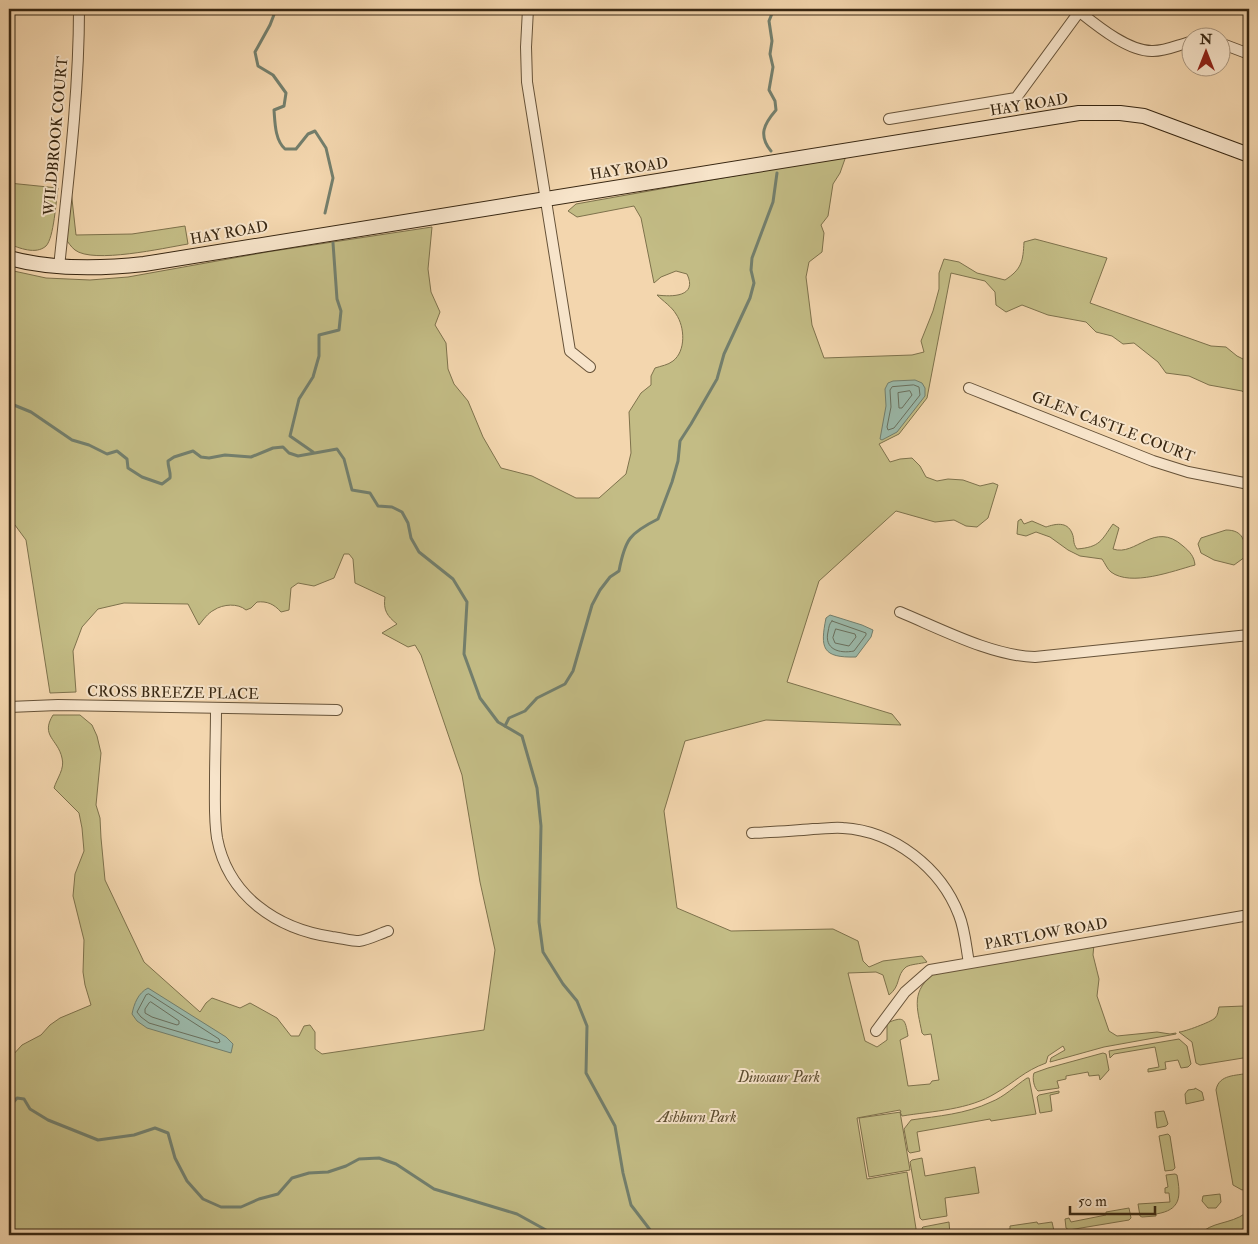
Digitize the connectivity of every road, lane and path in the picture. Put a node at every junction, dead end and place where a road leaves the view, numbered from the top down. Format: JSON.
{"nodes":[{"id":1,"x":79,"y":9,"type":"edge"},
{"id":2,"x":528,"y":9,"type":"edge"},
{"id":3,"x":1078,"y":10,"type":"edge"},
{"id":4,"x":1180,"y":45,"type":"edge"},
{"id":5,"x":1230,"y":47,"type":"edge"},
{"id":6,"x":1249,"y":54,"type":"edge"},
{"id":7,"x":889,"y":120,"type":"dead end"},
{"id":8,"x":1249,"y":155,"type":"edge"},
{"id":9,"x":546,"y":199,"type":"junction"},
{"id":10,"x":9,"y":258,"type":"edge"},
{"id":11,"x":59,"y":266,"type":"junction"},
{"id":12,"x":590,"y":367,"type":"dead end"},
{"id":13,"x":969,"y":388,"type":"dead end"},
{"id":14,"x":1249,"y":484,"type":"edge"},
{"id":15,"x":900,"y":612,"type":"dead end"},
{"id":16,"x":1249,"y":635,"type":"edge"},
{"id":17,"x":9,"y":706,"type":"edge"},
{"id":18,"x":216,"y":709,"type":"junction"},
{"id":19,"x":337,"y":710,"type":"dead end"},
{"id":20,"x":752,"y":833,"type":"dead end"},
{"id":21,"x":1249,"y":915,"type":"edge"},
{"id":22,"x":388,"y":931,"type":"dead end"},
{"id":23,"x":969,"y":963,"type":"junction"},
{"id":24,"x":876,"y":1032,"type":"dead end"}],
"edges":[{"from":1,"to":11,"type":"street","name":"WILDBROOK COURT"},
{"from":2,"to":9,"type":"street"},
{"from":3,"to":4,"type":"street"},
{"from":3,"to":7,"type":"street"},
{"from":5,"to":6,"type":"street"},
{"from":8,"to":9,"type":"street","name":"HAY ROAD"},
{"from":9,"to":11,"type":"street","name":"HAY ROAD"},
{"from":9,"to":12,"type":"street"},
{"from":10,"to":11,"type":"street","name":"HAY ROAD"},
{"from":13,"to":14,"type":"street","name":"GLEN CASTLE COURT"},
{"from":15,"to":16,"type":"street"},
{"from":17,"to":18,"type":"street","name":"CROSS BREEZE PLACE"},
{"from":18,"to":19,"type":"street","name":"CROSS BREEZE PLACE"},
{"from":18,"to":22,"type":"street"},
{"from":20,"to":23,"type":"street"},
{"from":21,"to":23,"type":"street","name":"PARTLOW ROAD"},
{"from":23,"to":24,"type":"street","name":"PARTLOW ROAD"}]}
